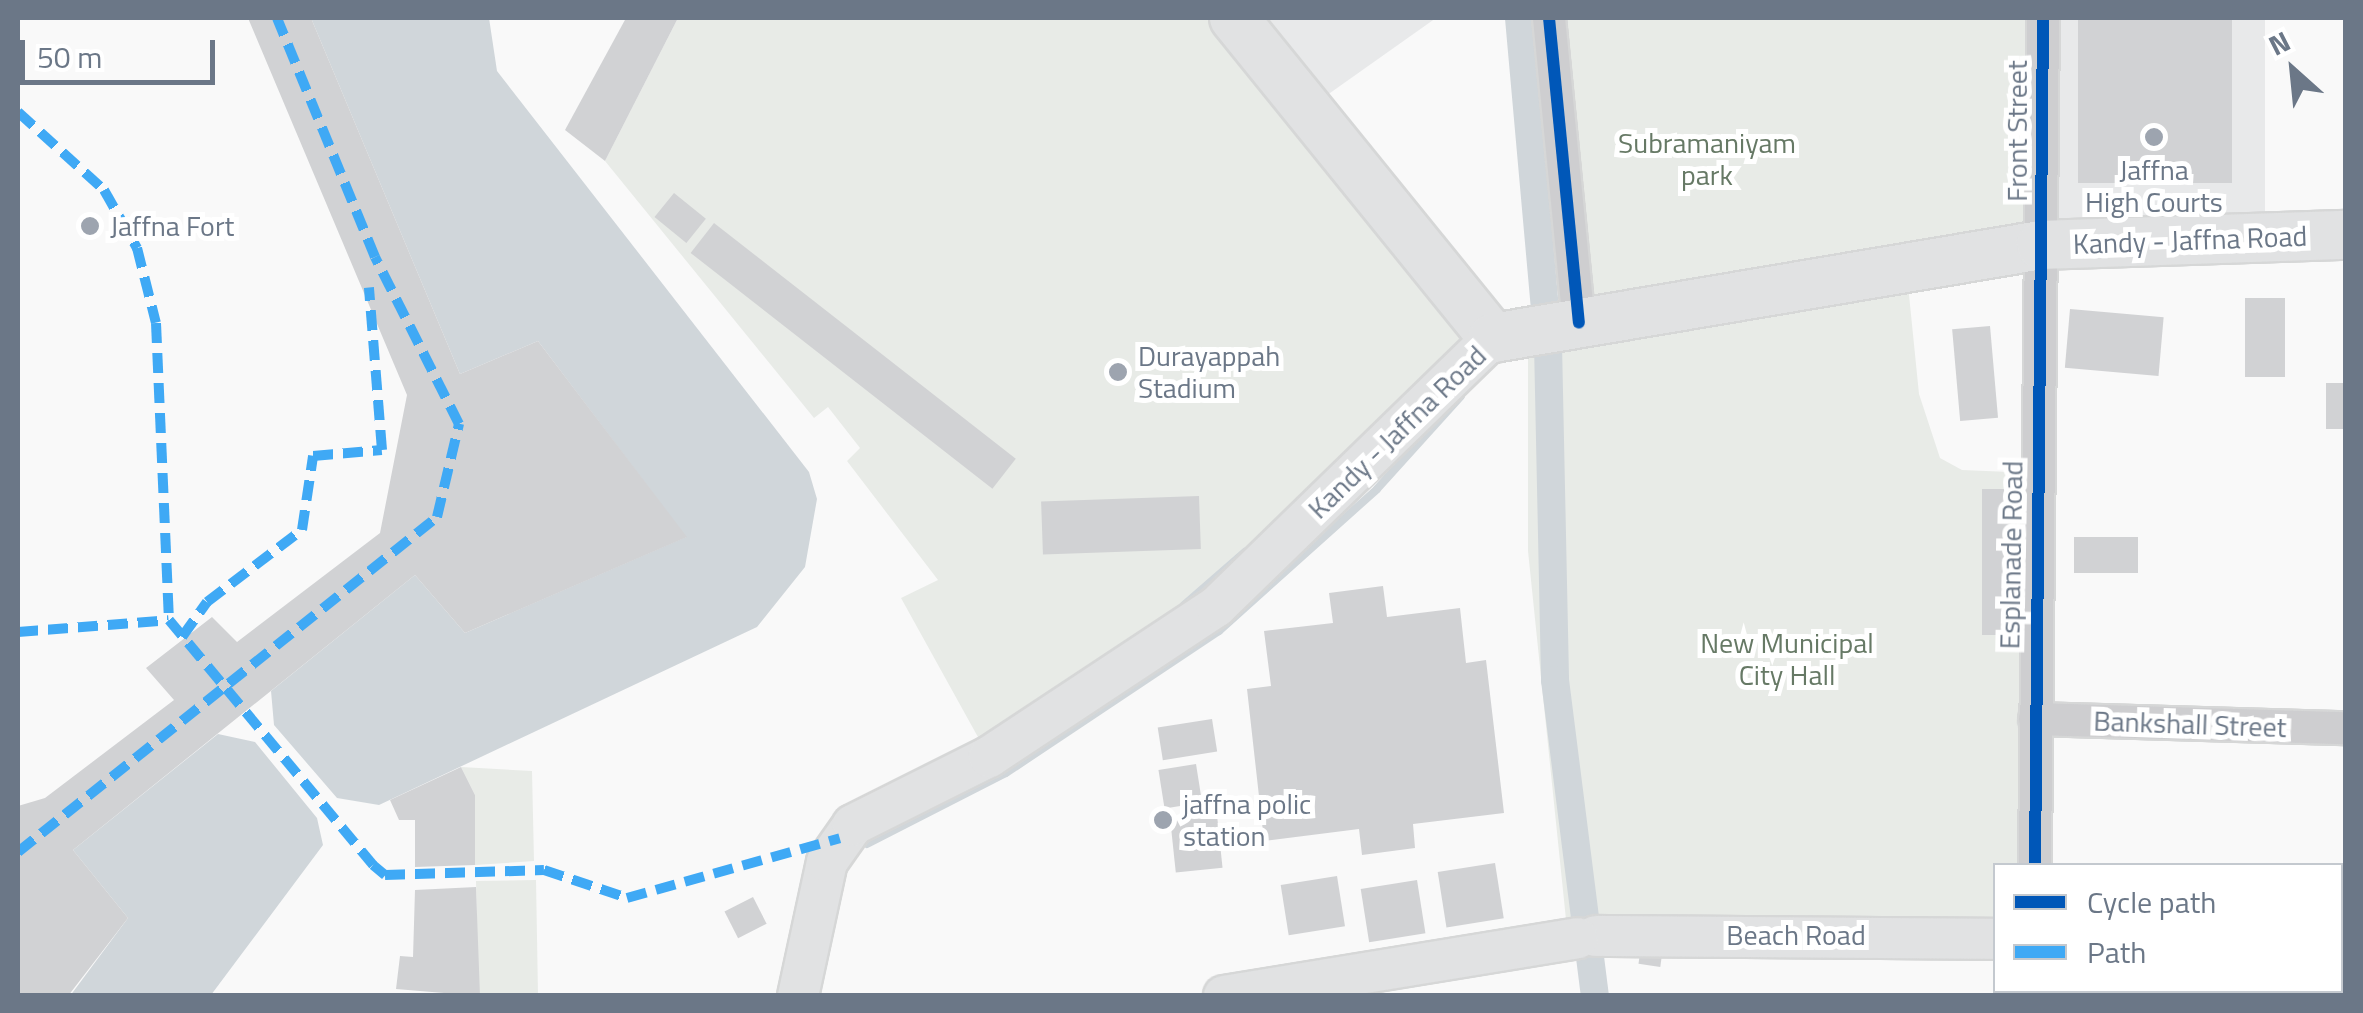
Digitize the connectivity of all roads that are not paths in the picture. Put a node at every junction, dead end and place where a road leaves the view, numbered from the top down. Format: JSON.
{"nodes":[{"id":1,"x":1234,"y":18,"type":"edge"},
{"id":2,"x":1549,"y":18,"type":"edge"},
{"id":3,"x":2043,"y":18,"type":"edge"},
{"id":4,"x":2346,"y":235,"type":"edge"},
{"id":5,"x":2041,"y":245,"type":"junction"},
{"id":6,"x":1579,"y":323,"type":"junction"},
{"id":7,"x":1493,"y":338,"type":"junction"},
{"id":8,"x":2034,"y":719,"type":"junction"},
{"id":9,"x":2346,"y":728,"type":"edge"},
{"id":10,"x":2035,"y":863,"type":"edge"},
{"id":11,"x":1993,"y":939,"type":"edge"},
{"id":12,"x":798,"y":996,"type":"edge"},
{"id":13,"x":1224,"y":996,"type":"edge"}],
"edges":[{"from":1,"to":7,"type":"highway"},
{"from":2,"to":6,"type":"street"},
{"from":3,"to":5,"type":"street","name":"Front Street"},
{"from":4,"to":5,"type":"highway","name":"Kandy - Jaffna Road"},
{"from":5,"to":6,"type":"highway","name":"Kandy - Jaffna Road"},
{"from":5,"to":8,"type":"street","name":"Esplanade Road"},
{"from":6,"to":7,"type":"highway","name":"Kandy - Jaffna Road"},
{"from":7,"to":12,"type":"main road","name":"Kandy - Jaffna Road"},
{"from":8,"to":9,"type":"street","name":"Bankshall Street"},
{"from":8,"to":10,"type":"street","name":"Esplanade Road"},
{"from":11,"to":13,"type":"main road","name":"Beach Road"}]}
